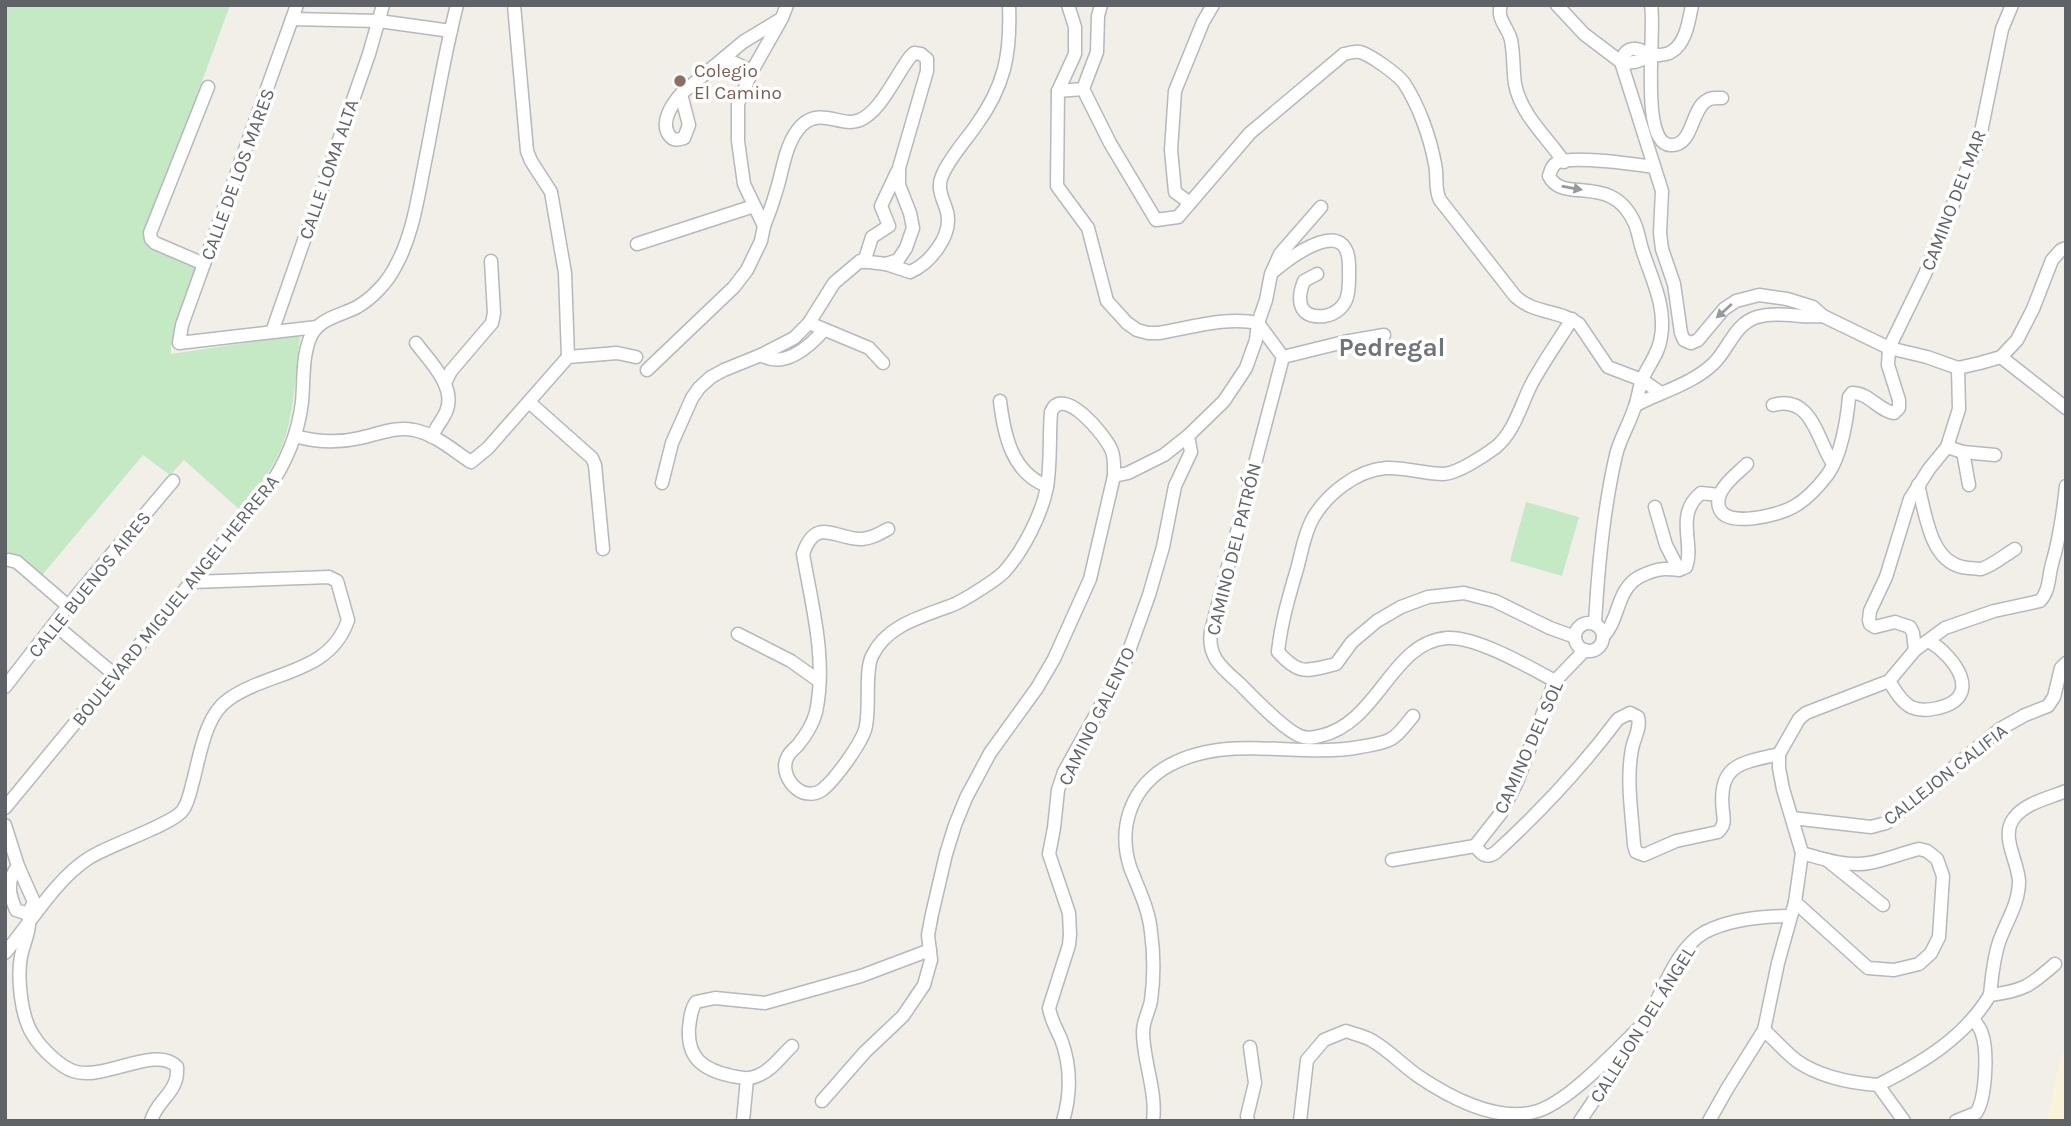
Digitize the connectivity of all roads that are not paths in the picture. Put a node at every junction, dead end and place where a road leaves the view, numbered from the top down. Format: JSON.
{"nodes":[{"id":1,"x":297,"y":5,"type":"edge"},
{"id":2,"x":383,"y":5,"type":"edge"},
{"id":3,"x":457,"y":5,"type":"edge"},
{"id":4,"x":514,"y":5,"type":"edge"},
{"id":5,"x":1009,"y":5,"type":"edge"},
{"id":6,"x":1068,"y":5,"type":"edge"},
{"id":7,"x":1101,"y":5,"type":"edge"},
{"id":8,"x":1213,"y":5,"type":"edge"},
{"id":9,"x":1501,"y":5,"type":"edge"},
{"id":10,"x":1557,"y":5,"type":"edge"},
{"id":11,"x":1651,"y":5,"type":"edge"},
{"id":12,"x":1692,"y":5,"type":"edge"},
{"id":13,"x":1703,"y":5,"type":"edge"},
{"id":14,"x":2012,"y":5,"type":"edge"},
{"id":15,"x":784,"y":12,"type":"edge"},
{"id":16,"x":292,"y":19,"type":"junction"},
{"id":17,"x":379,"y":21,"type":"junction"},
{"id":18,"x":1689,"y":24,"type":"junction"},
{"id":19,"x":451,"y":31,"type":"junction"},
{"id":20,"x":1651,"y":56,"type":"junction"},
{"id":21,"x":724,"y":58,"type":"junction"},
{"id":22,"x":1621,"y":62,"type":"junction"},
{"id":23,"x":752,"y":71,"type":"junction"},
{"id":24,"x":208,"y":87,"type":"dead end"},
{"id":25,"x":1083,"y":89,"type":"junction"},
{"id":26,"x":1058,"y":91,"type":"junction"},
{"id":27,"x":681,"y":94,"type":"dead end"},
{"id":28,"x":1721,"y":98,"type":"dead end"},
{"id":29,"x":1564,"y":162,"type":"junction"},
{"id":30,"x":1654,"y":167,"type":"junction"},
{"id":31,"x":899,"y":168,"type":"junction"},
{"id":32,"x":1190,"y":203,"type":"junction"},
{"id":33,"x":754,"y":206,"type":"junction"},
{"id":34,"x":1321,"y":207,"type":"dead end"},
{"id":35,"x":764,"y":226,"type":"junction"},
{"id":36,"x":637,"y":244,"type":"dead end"},
{"id":37,"x":2066,"y":248,"type":"edge"},
{"id":38,"x":491,"y":261,"type":"dead end"},
{"id":39,"x":864,"y":262,"type":"junction"},
{"id":40,"x":204,"y":264,"type":"junction"},
{"id":41,"x":886,"y":264,"type":"junction"},
{"id":42,"x":1271,"y":274,"type":"junction"},
{"id":43,"x":1317,"y":274,"type":"dead end"},
{"id":44,"x":1823,"y":316,"type":"junction"},
{"id":45,"x":1572,"y":319,"type":"junction"},
{"id":46,"x":809,"y":323,"type":"junction"},
{"id":47,"x":1258,"y":323,"type":"junction"},
{"id":48,"x":317,"y":327,"type":"junction"},
{"id":49,"x":824,"y":330,"type":"junction"},
{"id":50,"x":271,"y":332,"type":"junction"},
{"id":51,"x":1384,"y":335,"type":"dead end"},
{"id":52,"x":416,"y":343,"type":"dead end"},
{"id":53,"x":1889,"y":348,"type":"junction"},
{"id":54,"x":761,"y":355,"type":"junction"},
{"id":55,"x":636,"y":356,"type":"dead end"},
{"id":56,"x":568,"y":357,"type":"junction"},
{"id":57,"x":1283,"y":357,"type":"junction"},
{"id":58,"x":2001,"y":357,"type":"junction"},
{"id":59,"x":883,"y":363,"type":"dead end"},
{"id":60,"x":1958,"y":368,"type":"junction"},
{"id":61,"x":648,"y":370,"type":"dead end"},
{"id":62,"x":1642,"y":380,"type":"junction"},
{"id":63,"x":445,"y":383,"type":"junction"},
{"id":64,"x":1661,"y":393,"type":"junction"},
{"id":65,"x":1000,"y":401,"type":"dead end"},
{"id":66,"x":528,"y":402,"type":"junction"},
{"id":67,"x":1636,"y":405,"type":"junction"},
{"id":68,"x":1773,"y":405,"type":"dead end"},
{"id":69,"x":2066,"y":408,"type":"edge"},
{"id":70,"x":295,"y":436,"type":"junction"},
{"id":71,"x":1188,"y":436,"type":"junction"},
{"id":72,"x":432,"y":437,"type":"junction"},
{"id":73,"x":1947,"y":447,"type":"junction"},
{"id":74,"x":1962,"y":452,"type":"junction"},
{"id":75,"x":1995,"y":456,"type":"dead end"},
{"id":76,"x":1747,"y":464,"type":"dead end"},
{"id":77,"x":1833,"y":464,"type":"junction"},
{"id":78,"x":1114,"y":476,"type":"junction"},
{"id":79,"x":173,"y":481,"type":"dead end"},
{"id":80,"x":663,"y":483,"type":"dead end"},
{"id":81,"x":1918,"y":485,"type":"junction"},
{"id":82,"x":1969,"y":485,"type":"dead end"},
{"id":83,"x":1047,"y":486,"type":"junction"},
{"id":84,"x":2066,"y":486,"type":"edge"},
{"id":85,"x":1719,"y":495,"type":"junction"},
{"id":86,"x":1655,"y":507,"type":"dead end"},
{"id":87,"x":888,"y":530,"type":"dead end"},
{"id":88,"x":2063,"y":538,"type":"edge"},
{"id":89,"x":603,"y":549,"type":"dead end"},
{"id":90,"x":2015,"y":549,"type":"dead end"},
{"id":91,"x":9,"y":560,"type":"dead end"},
{"id":92,"x":1679,"y":570,"type":"junction"},
{"id":93,"x":192,"y":582,"type":"junction"},
{"id":94,"x":68,"y":606,"type":"junction"},
{"id":95,"x":54,"y":624,"type":"junction"},
{"id":96,"x":1595,"y":624,"type":"junction"},
{"id":97,"x":738,"y":634,"type":"dead end"},
{"id":98,"x":1576,"y":637,"type":"junction"},
{"id":99,"x":1603,"y":637,"type":"junction"},
{"id":100,"x":1929,"y":641,"type":"junction"},
{"id":101,"x":1585,"y":650,"type":"junction"},
{"id":102,"x":1916,"y":650,"type":"junction"},
{"id":103,"x":2066,"y":663,"type":"edge"},
{"id":104,"x":115,"y":675,"type":"junction"},
{"id":105,"x":819,"y":681,"type":"junction"},
{"id":106,"x":1555,"y":681,"type":"junction"},
{"id":107,"x":1889,"y":681,"type":"junction"},
{"id":108,"x":5,"y":687,"type":"edge"},
{"id":109,"x":1413,"y":716,"type":"dead end"},
{"id":110,"x":1310,"y":738,"type":"junction"},
{"id":111,"x":1297,"y":750,"type":"junction"},
{"id":112,"x":1779,"y":754,"type":"junction"},
{"id":113,"x":2066,"y":791,"type":"edge"},
{"id":114,"x":5,"y":808,"type":"edge"},
{"id":115,"x":1792,"y":817,"type":"junction"},
{"id":116,"x":5,"y":825,"type":"edge"},
{"id":117,"x":1475,"y":846,"type":"junction"},
{"id":118,"x":1802,"y":853,"type":"junction"},
{"id":119,"x":1392,"y":860,"type":"dead end"},
{"id":120,"x":1827,"y":860,"type":"junction"},
{"id":121,"x":18,"y":866,"type":"junction"},
{"id":122,"x":1795,"y":902,"type":"junction"},
{"id":123,"x":1883,"y":905,"type":"dead end"},
{"id":124,"x":1790,"y":916,"type":"junction"},
{"id":125,"x":29,"y":918,"type":"junction"},
{"id":126,"x":930,"y":950,"type":"junction"},
{"id":127,"x":5,"y":953,"type":"edge"},
{"id":128,"x":2054,"y":964,"type":"dead end"},
{"id":129,"x":1990,"y":995,"type":"junction"},
{"id":130,"x":1973,"y":1019,"type":"junction"},
{"id":131,"x":1646,"y":1021,"type":"junction"},
{"id":132,"x":1764,"y":1030,"type":"junction"},
{"id":133,"x":792,"y":1046,"type":"dead end"},
{"id":134,"x":1250,"y":1047,"type":"dead end"},
{"id":135,"x":747,"y":1079,"type":"junction"},
{"id":136,"x":1878,"y":1084,"type":"junction"},
{"id":137,"x":822,"y":1101,"type":"dead end"},
{"id":138,"x":151,"y":1121,"type":"edge"},
{"id":139,"x":743,"y":1121,"type":"edge"},
{"id":140,"x":1063,"y":1121,"type":"edge"},
{"id":141,"x":1153,"y":1121,"type":"edge"},
{"id":142,"x":1248,"y":1121,"type":"edge"},
{"id":143,"x":1300,"y":1121,"type":"edge"},
{"id":144,"x":1580,"y":1121,"type":"edge"},
{"id":145,"x":1709,"y":1121,"type":"edge"},
{"id":146,"x":1904,"y":1121,"type":"edge"},
{"id":147,"x":1956,"y":1121,"type":"edge"}],
"edges":[{"from":1,"to":16,"type":"street","name":"CALLE DE LOS MARES"},
{"from":2,"to":17,"type":"street","name":"CALLE LOMA ALTA"},
{"from":3,"to":19,"type":"street"},
{"from":4,"to":56,"type":"street"},
{"from":5,"to":41,"type":"street"},
{"from":6,"to":26,"type":"street"},
{"from":7,"to":25,"type":"street"},
{"from":8,"to":32,"type":"street"},
{"from":9,"to":29,"type":"street"},
{"from":10,"to":22,"type":"street"},
{"from":11,"to":20,"type":"street"},
{"from":12,"to":18,"type":"street"},
{"from":13,"to":18,"type":"street"},
{"from":14,"to":53,"type":"street","name":"CAMINO DEL MAR"},
{"from":15,"to":21,"type":"street"},
{"from":15,"to":23,"type":"street"},
{"from":16,"to":17,"type":"street"},
{"from":16,"to":40,"type":"street","name":"CALLE DE LOS MARES"},
{"from":17,"to":19,"type":"street"},
{"from":17,"to":50,"type":"street","name":"CALLE LOMA ALTA"},
{"from":18,"to":20,"type":"street"},
{"from":19,"to":48,"type":"street"},
{"from":20,"to":22,"type":"street"},
{"from":20,"to":28,"type":"street"},
{"from":21,"to":23,"type":"street"},
{"from":21,"to":27,"type":"street"},
{"from":22,"to":30,"type":"street"},
{"from":23,"to":33,"type":"street"},
{"from":24,"to":40,"type":"street"},
{"from":25,"to":26,"type":"street"},
{"from":25,"to":32,"type":"street"},
{"from":26,"to":47,"type":"street"},
{"from":29,"to":30,"type":"street"},
{"from":29,"to":62,"type":"street","one_way":true},
{"from":44,"to":30,"type":"street","one_way":true},
{"from":31,"to":35,"type":"street"},
{"from":31,"to":39,"type":"street"},
{"from":31,"to":41,"type":"street"},
{"from":32,"to":45,"type":"street"},
{"from":33,"to":35,"type":"street"},
{"from":33,"to":36,"type":"street"},
{"from":34,"to":42,"type":"street"},
{"from":35,"to":61,"type":"street"},
{"from":37,"to":58,"type":"street"},
{"from":38,"to":63,"type":"street"},
{"from":39,"to":41,"type":"street"},
{"from":39,"to":46,"type":"street"},
{"from":40,"to":50,"type":"street","name":"CALLE DE LOS MARES"},
{"from":42,"to":43,"type":"street"},
{"from":42,"to":47,"type":"street"},
{"from":44,"to":53,"type":"street"},
{"from":44,"to":64,"type":"street"},
{"from":45,"to":62,"type":"street"},
{"from":45,"to":98,"type":"street"},
{"from":46,"to":49,"type":"street"},
{"from":46,"to":54,"type":"street"},
{"from":47,"to":57,"type":"street"},
{"from":47,"to":71,"type":"street"},
{"from":48,"to":50,"type":"street"},
{"from":48,"to":70,"type":"street","name":"BOULEVARD MIGUEL ANGEL HERRERA"},
{"from":49,"to":54,"type":"street"},
{"from":49,"to":59,"type":"street"},
{"from":51,"to":57,"type":"street"},
{"from":52,"to":63,"type":"street"},
{"from":53,"to":60,"type":"street"},
{"from":53,"to":77,"type":"street"},
{"from":54,"to":80,"type":"street"},
{"from":55,"to":56,"type":"street"},
{"from":56,"to":66,"type":"street"},
{"from":57,"to":110,"type":"street","name":"CAMINO DEL PATRÓN"},
{"from":58,"to":60,"type":"street"},
{"from":58,"to":69,"type":"street"},
{"from":60,"to":73,"type":"street"},
{"from":62,"to":64,"type":"street"},
{"from":62,"to":67,"type":"street"},
{"from":63,"to":72,"type":"street"},
{"from":64,"to":67,"type":"street"},
{"from":65,"to":83,"type":"street"},
{"from":66,"to":72,"type":"street"},
{"from":66,"to":89,"type":"street"},
{"from":67,"to":96,"type":"street"},
{"from":68,"to":77,"type":"street"},
{"from":70,"to":72,"type":"street"},
{"from":70,"to":93,"type":"street","name":"BOULEVARD MIGUEL ANGEL HERRERA"},
{"from":71,"to":78,"type":"street"},
{"from":71,"to":140,"type":"street","name":"CAMINO GALENTO"},
{"from":73,"to":74,"type":"street"},
{"from":73,"to":81,"type":"street"},
{"from":74,"to":75,"type":"street"},
{"from":74,"to":82,"type":"street"},
{"from":76,"to":85,"type":"street"},
{"from":77,"to":85,"type":"street"},
{"from":78,"to":83,"type":"street"},
{"from":78,"to":126,"type":"street"},
{"from":79,"to":94,"type":"street","name":"CALLE BUENOS AIRES"},
{"from":81,"to":90,"type":"street"},
{"from":81,"to":102,"type":"street"},
{"from":83,"to":105,"type":"street"},
{"from":84,"to":88,"type":"street"},
{"from":85,"to":92,"type":"street"},
{"from":86,"to":92,"type":"street"},
{"from":87,"to":105,"type":"street"},
{"from":88,"to":100,"type":"street"},
{"from":91,"to":94,"type":"street"},
{"from":92,"to":99,"type":"street"},
{"from":93,"to":104,"type":"street","name":"BOULEVARD MIGUEL ANGEL HERRERA"},
{"from":93,"to":125,"type":"street"},
{"from":94,"to":95,"type":"street","name":"CALLE BUENOS AIRES"},
{"from":95,"to":104,"type":"street"},
{"from":95,"to":108,"type":"street","name":"CALLE BUENOS AIRES"},
{"from":96,"to":98,"type":"street"},
{"from":96,"to":99,"type":"street"},
{"from":97,"to":105,"type":"street"},
{"from":98,"to":101,"type":"street"},
{"from":99,"to":101,"type":"street"},
{"from":100,"to":102,"type":"street"},
{"from":100,"to":107,"type":"street"},
{"from":101,"to":106,"type":"street","name":"CAMINO DEL SOL"},
{"from":102,"to":107,"type":"street"},
{"from":103,"to":115,"type":"street","name":"CALLEJON CALIFIA"},
{"from":104,"to":114,"type":"street","name":"BOULEVARD MIGUEL ANGEL HERRERA"},
{"from":106,"to":110,"type":"street"},
{"from":106,"to":117,"type":"street","name":"CAMINO DEL SOL"},
{"from":107,"to":112,"type":"street"},
{"from":109,"to":111,"type":"street"},
{"from":110,"to":111,"type":"street"},
{"from":111,"to":141,"type":"street"},
{"from":112,"to":115,"type":"street"},
{"from":112,"to":117,"type":"street"},
{"from":113,"to":129,"type":"street"},
{"from":115,"to":118,"type":"street"},
{"from":116,"to":121,"type":"street"},
{"from":117,"to":119,"type":"street"},
{"from":118,"to":120,"type":"street"},
{"from":118,"to":122,"type":"street"},
{"from":120,"to":122,"type":"street"},
{"from":120,"to":123,"type":"street"},
{"from":121,"to":125,"type":"street"},
{"from":121,"to":125,"type":"street"},
{"from":122,"to":124,"type":"street"},
{"from":124,"to":131,"type":"street","name":"CALLEJON DEL ÁNGEL"},
{"from":124,"to":132,"type":"street"},
{"from":125,"to":127,"type":"street"},
{"from":125,"to":138,"type":"street"},
{"from":126,"to":135,"type":"street"},
{"from":126,"to":137,"type":"street"},
{"from":128,"to":129,"type":"street"},
{"from":129,"to":130,"type":"street"},
{"from":130,"to":136,"type":"street"},
{"from":130,"to":147,"type":"street"},
{"from":131,"to":143,"type":"street"},
{"from":131,"to":144,"type":"street","name":"CALLEJON DEL ÁNGEL"},
{"from":132,"to":136,"type":"street"},
{"from":132,"to":145,"type":"street"},
{"from":133,"to":135,"type":"street"},
{"from":134,"to":142,"type":"street"},
{"from":135,"to":139,"type":"street"},
{"from":136,"to":146,"type":"street"}]}
